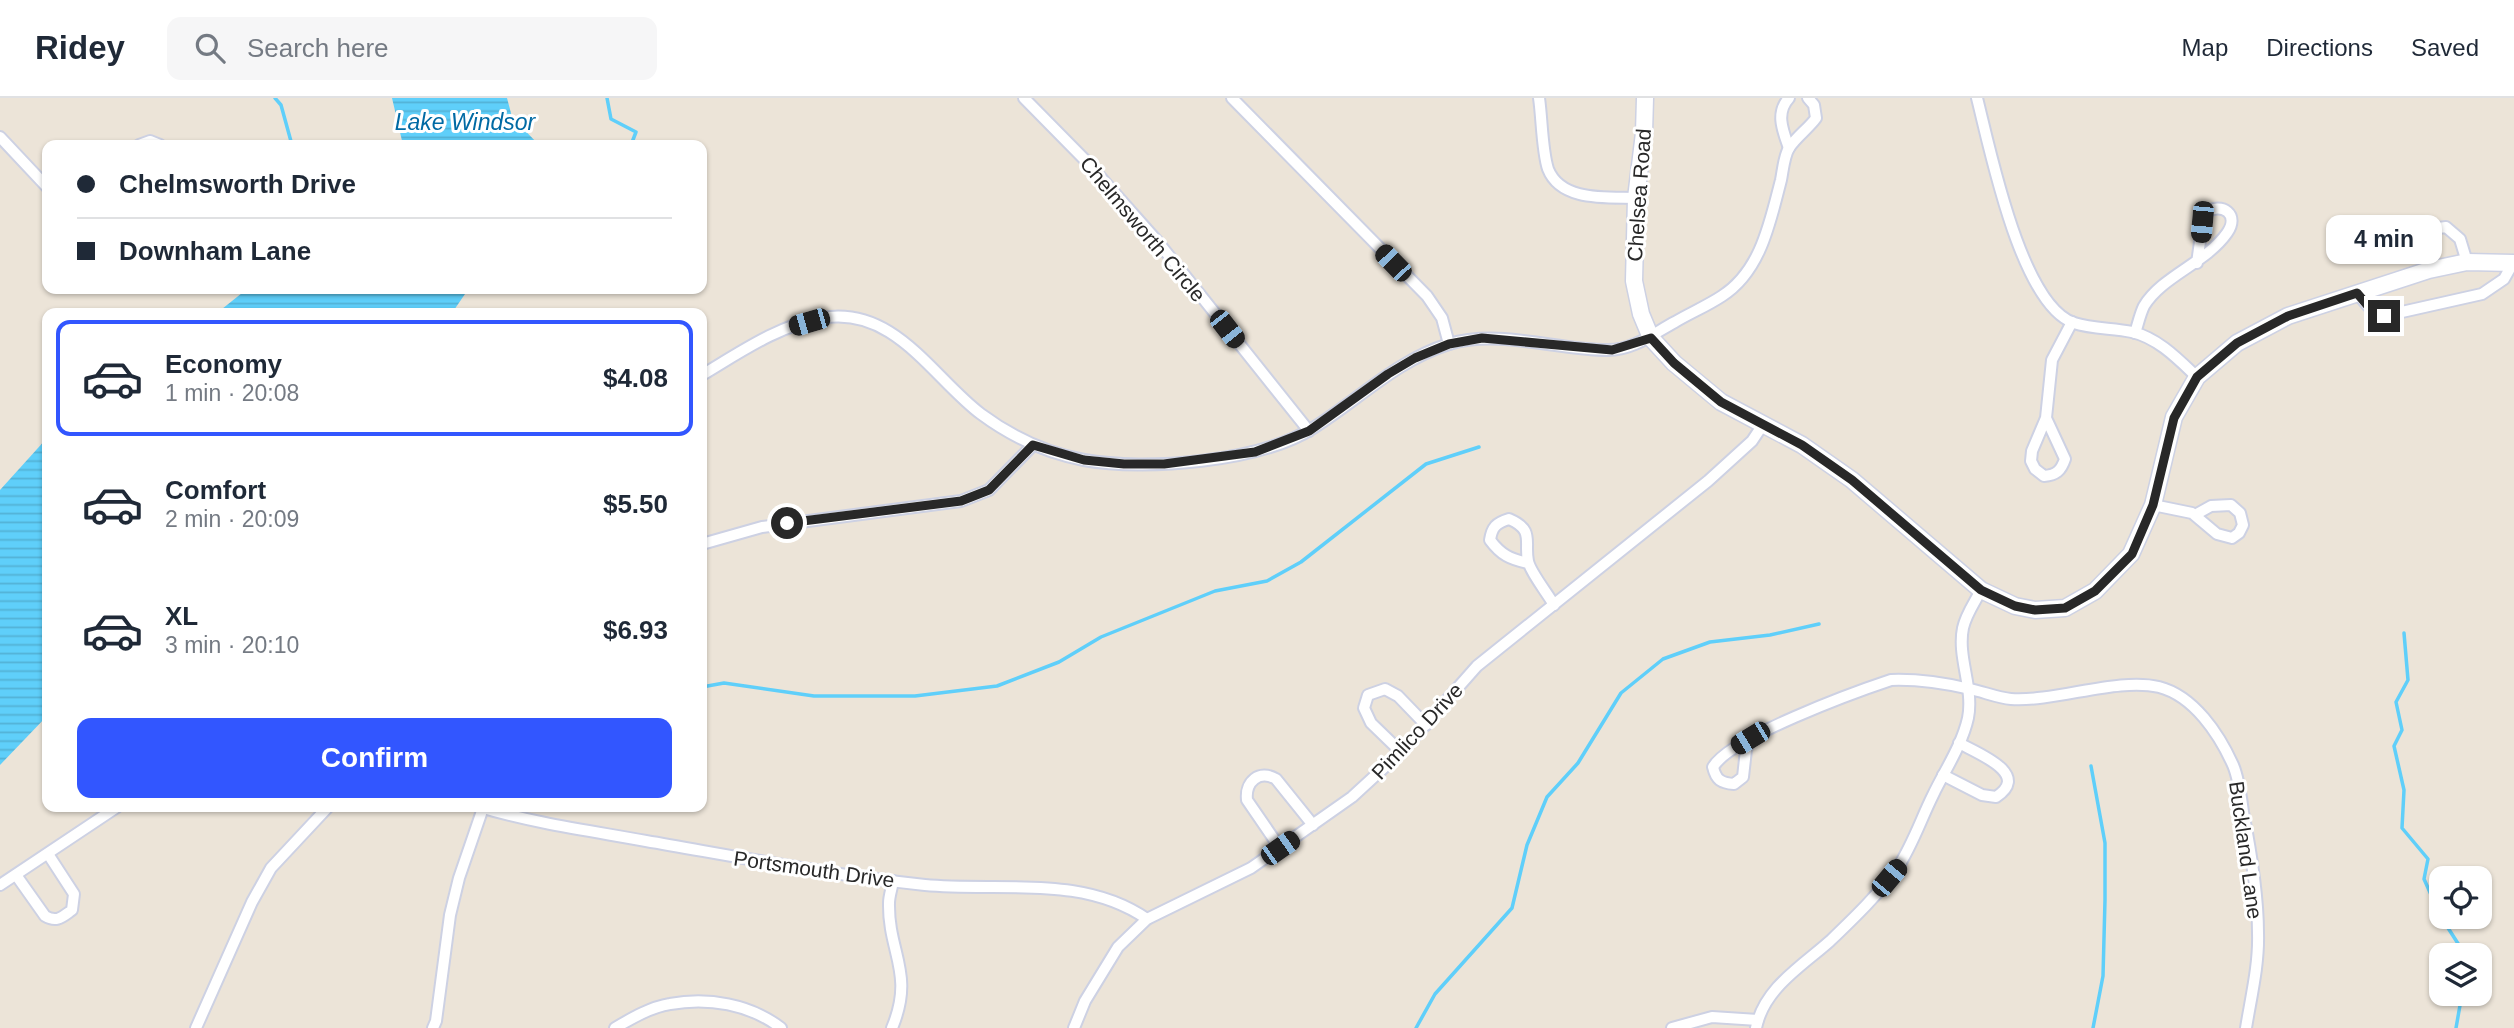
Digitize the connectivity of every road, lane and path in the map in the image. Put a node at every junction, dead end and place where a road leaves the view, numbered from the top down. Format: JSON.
{"nodes":[{"id":1,"x":1024,"y":98,"type":"edge"},
{"id":2,"x":1232,"y":98,"type":"edge"},
{"id":3,"x":1539,"y":98,"type":"edge"},
{"id":4,"x":1645,"y":98,"type":"edge"},
{"id":5,"x":1789,"y":98,"type":"edge"},
{"id":6,"x":1808,"y":98,"type":"edge"},
{"id":7,"x":1977,"y":98,"type":"edge"},
{"id":8,"x":0,"y":137,"type":"edge"},
{"id":9,"x":1789,"y":148,"type":"junction"},
{"id":10,"x":42,"y":182,"type":"edge"},
{"id":11,"x":1636,"y":198,"type":"junction"},
{"id":12,"x":2467,"y":262,"type":"junction"},
{"id":13,"x":2197,"y":263,"type":"junction"},
{"id":14,"x":2514,"y":263,"type":"edge"},
{"id":15,"x":2429,"y":270,"type":"junction"},
{"id":16,"x":2357,"y":293,"type":"junction"},
{"id":17,"x":2072,"y":322,"type":"junction"},
{"id":18,"x":2135,"y":332,"type":"junction"},
{"id":19,"x":1651,"y":338,"type":"junction"},
{"id":20,"x":1449,"y":344,"type":"junction"},
{"id":21,"x":707,"y":372,"type":"edge"},
{"id":22,"x":2197,"y":377,"type":"junction"},
{"id":23,"x":2046,"y":418,"type":"junction"},
{"id":24,"x":1764,"y":423,"type":"junction"},
{"id":25,"x":1309,"y":431,"type":"junction"},
{"id":26,"x":1033,"y":445,"type":"junction"},
{"id":27,"x":2153,"y":505,"type":"junction"},
{"id":28,"x":2195,"y":515,"type":"dead end"},
{"id":29,"x":707,"y":543,"type":"edge"},
{"id":30,"x":1528,"y":563,"type":"dead end"},
{"id":31,"x":1981,"y":590,"type":"junction"},
{"id":32,"x":1555,"y":605,"type":"junction"},
{"id":33,"x":1969,"y":688,"type":"junction"},
{"id":34,"x":1426,"y":725,"type":"junction"},
{"id":35,"x":1750,"y":738,"type":"dead end"},
{"id":36,"x":1959,"y":743,"type":"junction"},
{"id":37,"x":1401,"y":752,"type":"junction"},
{"id":38,"x":1942,"y":775,"type":"junction"},
{"id":39,"x":110,"y":812,"type":"edge"},
{"id":40,"x":323,"y":812,"type":"edge"},
{"id":41,"x":479,"y":812,"type":"edge"},
{"id":42,"x":503,"y":812,"type":"edge"},
{"id":43,"x":1313,"y":825,"type":"junction"},
{"id":44,"x":1280,"y":848,"type":"junction"},
{"id":45,"x":48,"y":853,"type":"junction"},
{"id":46,"x":16,"y":875,"type":"junction"},
{"id":47,"x":893,"y":881,"type":"junction"},
{"id":48,"x":0,"y":886,"type":"edge"},
{"id":49,"x":1147,"y":919,"type":"junction"},
{"id":50,"x":1757,"y":1024,"type":"edge"},
{"id":51,"x":195,"y":1028,"type":"edge"},
{"id":52,"x":433,"y":1028,"type":"edge"},
{"id":53,"x":615,"y":1028,"type":"edge"},
{"id":54,"x":781,"y":1028,"type":"edge"},
{"id":55,"x":892,"y":1028,"type":"edge"},
{"id":56,"x":1074,"y":1028,"type":"edge"},
{"id":57,"x":1672,"y":1028,"type":"edge"},
{"id":58,"x":2246,"y":1028,"type":"edge"}],
"edges":[{"from":1,"to":25,"type":"street","name":"Chelmsworth Circle"},
{"from":2,"to":20,"type":"street"},
{"from":3,"to":11,"type":"street"},
{"from":4,"to":11,"type":"street","name":"Chelsea Road"},
{"from":5,"to":9,"type":"street"},
{"from":6,"to":9,"type":"street"},
{"from":7,"to":17,"type":"street"},
{"from":8,"to":10,"type":"street"},
{"from":9,"to":19,"type":"street"},
{"from":11,"to":19,"type":"street","name":"Chelsea Road"},
{"from":12,"to":14,"type":"street","name":"Chelsea Road"},
{"from":12,"to":15,"type":"street","name":"Chelsea Road"},
{"from":12,"to":15,"type":"street"},
{"from":13,"to":13,"type":"street"},
{"from":13,"to":18,"type":"street"},
{"from":14,"to":16,"type":"street"},
{"from":15,"to":16,"type":"street","name":"Chelsea Road"},
{"from":16,"to":22,"type":"street","name":"Chelsea Road"},
{"from":17,"to":18,"type":"street"},
{"from":17,"to":23,"type":"street"},
{"from":18,"to":22,"type":"street"},
{"from":19,"to":20,"type":"street"},
{"from":19,"to":24,"type":"street","name":"Chelsea Road"},
{"from":20,"to":25,"type":"street"},
{"from":21,"to":26,"type":"street"},
{"from":22,"to":27,"type":"street","name":"Chelsea Road"},
{"from":23,"to":23,"type":"street"},
{"from":24,"to":31,"type":"street","name":"Chelsea Road"},
{"from":24,"to":32,"type":"street","name":"Pimlico Drive"},
{"from":25,"to":26,"type":"street"},
{"from":26,"to":29,"type":"street"},
{"from":27,"to":28,"type":"street"},
{"from":27,"to":31,"type":"street","name":"Chelsea Road"},
{"from":30,"to":32,"type":"street"},
{"from":31,"to":33,"type":"street"},
{"from":32,"to":34,"type":"street","name":"Pimlico Drive"},
{"from":33,"to":35,"type":"street","name":"Buckland Lane"},
{"from":33,"to":36,"type":"street"},
{"from":33,"to":58,"type":"street","name":"Buckland Lane"},
{"from":34,"to":37,"type":"street","name":"Pimlico Drive"},
{"from":34,"to":37,"type":"street"},
{"from":36,"to":38,"type":"street"},
{"from":36,"to":38,"type":"street"},
{"from":37,"to":43,"type":"street","name":"Pimlico Drive"},
{"from":38,"to":50,"type":"street"},
{"from":39,"to":45,"type":"street"},
{"from":40,"to":51,"type":"street"},
{"from":41,"to":52,"type":"street"},
{"from":42,"to":47,"type":"street","name":"Portsmouth Drive"},
{"from":43,"to":44,"type":"street","name":"Pimlico Drive"},
{"from":43,"to":44,"type":"street"},
{"from":44,"to":49,"type":"street","name":"Pimlico Drive"},
{"from":45,"to":46,"type":"street"},
{"from":45,"to":46,"type":"street"},
{"from":46,"to":48,"type":"street"},
{"from":47,"to":49,"type":"street","name":"Portsmouth Drive"},
{"from":47,"to":55,"type":"street"},
{"from":49,"to":56,"type":"street","name":"Pimlico Drive"},
{"from":50,"to":57,"type":"street"},
{"from":53,"to":54,"type":"street"}]}
